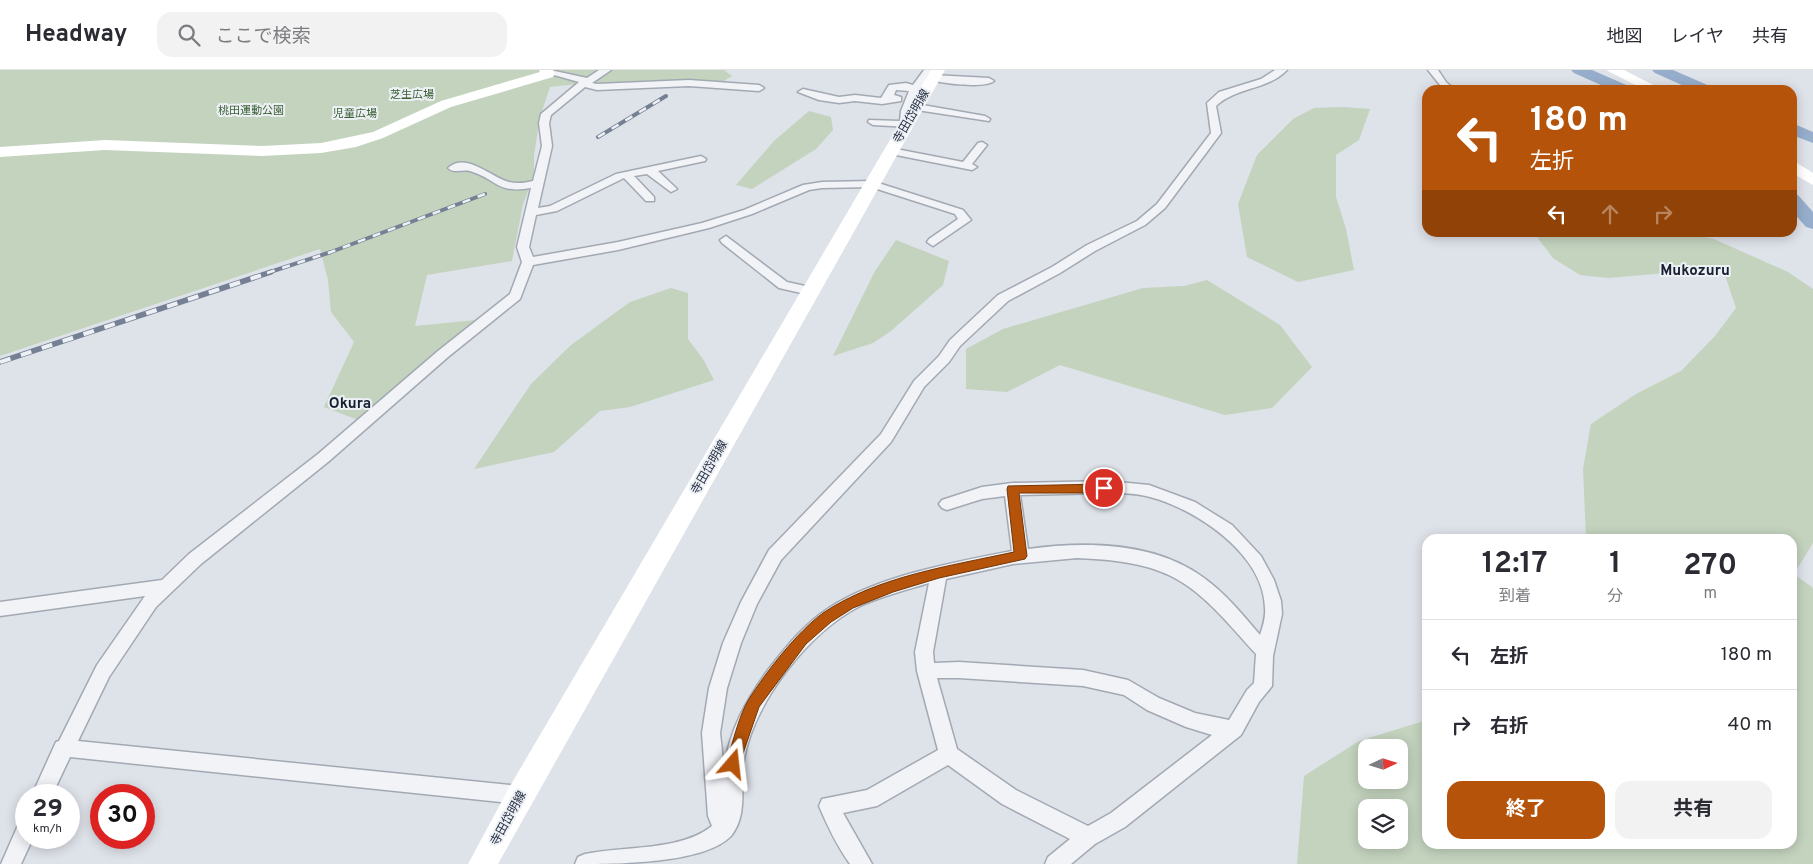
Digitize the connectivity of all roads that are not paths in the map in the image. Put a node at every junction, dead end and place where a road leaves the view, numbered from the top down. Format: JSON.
{"nodes":[{"id":1,"x":606,"y":70,"type":"edge"},
{"id":2,"x":1282,"y":70,"type":"edge"},
{"id":3,"x":1433,"y":70,"type":"edge"},
{"id":4,"x":1613,"y":70,"type":"edge"},
{"id":5,"x":547,"y":72,"type":"edge"},
{"id":6,"x":929,"y":72,"type":"edge"},
{"id":7,"x":989,"y":81,"type":"dead end"},
{"id":8,"x":585,"y":82,"type":"junction"},
{"id":9,"x":1443,"y":85,"type":"edge"},
{"id":10,"x":1645,"y":85,"type":"edge"},
{"id":11,"x":759,"y":88,"type":"dead end"},
{"id":12,"x":803,"y":92,"type":"dead end"},
{"id":13,"x":912,"y":95,"type":"junction"},
{"id":14,"x":985,"y":118,"type":"dead end"},
{"id":15,"x":872,"y":122,"type":"dead end"},
{"id":16,"x":906,"y":125,"type":"junction"},
{"id":17,"x":982,"y":145,"type":"dead end"},
{"id":18,"x":891,"y":151,"type":"junction"},
{"id":19,"x":0,"y":152,"type":"edge"},
{"id":20,"x":701,"y":159,"type":"dead end"},
{"id":21,"x":454,"y":168,"type":"dead end"},
{"id":22,"x":1797,"y":169,"type":"edge"},
{"id":23,"x":650,"y":170,"type":"junction"},
{"id":24,"x":626,"y":174,"type":"junction"},
{"id":25,"x":1813,"y":180,"type":"edge"},
{"id":26,"x":537,"y":184,"type":"junction"},
{"id":27,"x":872,"y":184,"type":"junction"},
{"id":28,"x":671,"y":189,"type":"dead end"},
{"id":29,"x":650,"y":199,"type":"dead end"},
{"id":30,"x":530,"y":213,"type":"junction"},
{"id":31,"x":726,"y":240,"type":"dead end"},
{"id":32,"x":933,"y":242,"type":"dead end"},
{"id":33,"x":528,"y":262,"type":"junction"},
{"id":34,"x":810,"y":291,"type":"junction"},
{"id":35,"x":1012,"y":489,"type":"junction"},
{"id":36,"x":947,"y":504,"type":"dead end"},
{"id":37,"x":1021,"y":556,"type":"junction"},
{"id":38,"x":939,"y":573,"type":"junction"},
{"id":39,"x":167,"y":586,"type":"junction"},
{"id":40,"x":0,"y":609,"type":"edge"},
{"id":41,"x":1264,"y":652,"type":"junction"},
{"id":42,"x":926,"y":671,"type":"junction"},
{"id":43,"x":1234,"y":729,"type":"junction"},
{"id":44,"x":64,"y":748,"type":"junction"},
{"id":45,"x":949,"y":754,"type":"junction"},
{"id":46,"x":47,"y":784,"type":"edge"},
{"id":47,"x":520,"y":795,"type":"junction"},
{"id":48,"x":724,"y":830,"type":"junction"},
{"id":49,"x":1088,"y":838,"type":"junction"},
{"id":50,"x":18,"y":849,"type":"edge"},
{"id":51,"x":11,"y":864,"type":"edge"},
{"id":52,"x":482,"y":864,"type":"edge"},
{"id":53,"x":585,"y":864,"type":"edge"},
{"id":54,"x":862,"y":864,"type":"edge"},
{"id":55,"x":1055,"y":864,"type":"edge"}],
"edges":[{"from":1,"to":8,"type":"street"},
{"from":2,"to":48,"type":"street"},
{"from":3,"to":9,"type":"street"},
{"from":4,"to":10,"type":"main road"},
{"from":5,"to":8,"type":"street"},
{"from":5,"to":19,"type":"main road"},
{"from":6,"to":7,"type":"street"},
{"from":6,"to":13,"type":"main road","name":"寺田岱明線"},
{"from":8,"to":11,"type":"street"},
{"from":8,"to":26,"type":"street"},
{"from":12,"to":13,"type":"street"},
{"from":13,"to":14,"type":"street"},
{"from":13,"to":16,"type":"main road","name":"寺田岱明線"},
{"from":15,"to":16,"type":"street"},
{"from":16,"to":18,"type":"main road","name":"寺田岱明線"},
{"from":17,"to":18,"type":"street"},
{"from":18,"to":27,"type":"main road","name":"寺田岱明線"},
{"from":20,"to":23,"type":"street"},
{"from":21,"to":26,"type":"street"},
{"from":22,"to":25,"type":"main road"},
{"from":23,"to":24,"type":"street"},
{"from":23,"to":28,"type":"street"},
{"from":24,"to":29,"type":"street"},
{"from":24,"to":30,"type":"street"},
{"from":26,"to":30,"type":"street"},
{"from":27,"to":32,"type":"street"},
{"from":27,"to":33,"type":"street"},
{"from":27,"to":34,"type":"main road","name":"寺田岱明線"},
{"from":30,"to":33,"type":"street"},
{"from":31,"to":34,"type":"street"},
{"from":33,"to":39,"type":"street"},
{"from":34,"to":47,"type":"main road","name":"寺田岱明線"},
{"from":35,"to":36,"type":"street"},
{"from":35,"to":37,"type":"street"},
{"from":35,"to":41,"type":"street"},
{"from":37,"to":38,"type":"street"},
{"from":37,"to":41,"type":"street"},
{"from":38,"to":42,"type":"street"},
{"from":38,"to":48,"type":"street"},
{"from":39,"to":40,"type":"street"},
{"from":39,"to":44,"type":"street"},
{"from":41,"to":43,"type":"street"},
{"from":42,"to":43,"type":"street"},
{"from":42,"to":45,"type":"street"},
{"from":43,"to":49,"type":"street"},
{"from":44,"to":46,"type":"street"},
{"from":44,"to":47,"type":"street"},
{"from":45,"to":49,"type":"street"},
{"from":45,"to":54,"type":"street"},
{"from":47,"to":52,"type":"main road","name":"寺田岱明線"},
{"from":48,"to":53,"type":"street"},
{"from":49,"to":55,"type":"street"},
{"from":50,"to":51,"type":"street"}]}
